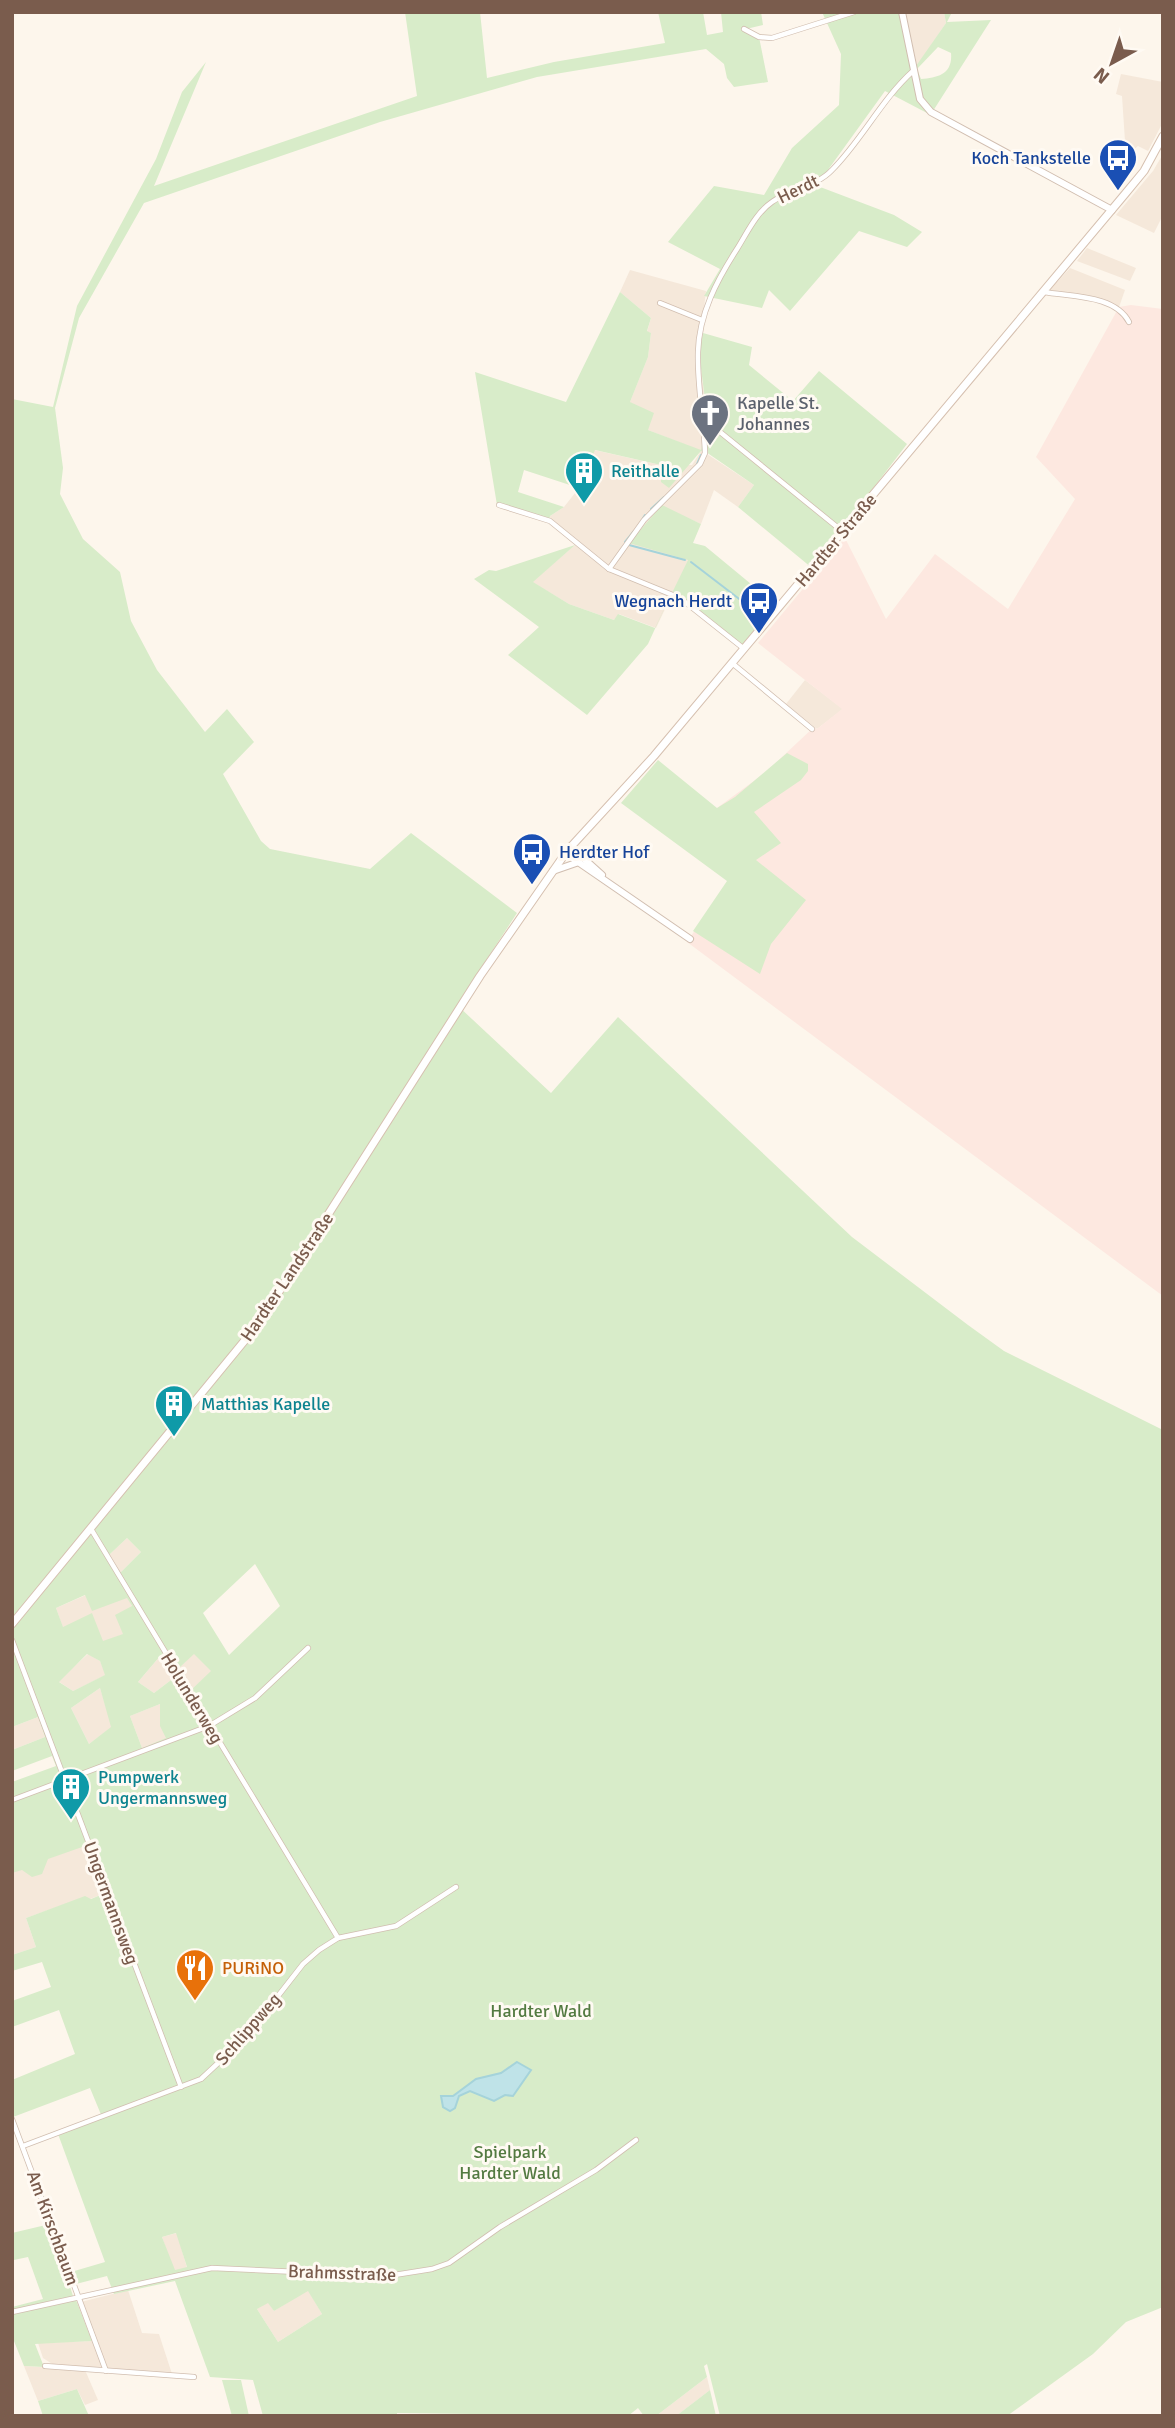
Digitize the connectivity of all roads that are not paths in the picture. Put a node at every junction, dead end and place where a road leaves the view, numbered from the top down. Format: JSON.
{"nodes":[{"id":1,"x":854,"y":12,"type":"edge"},
{"id":2,"x":902,"y":12,"type":"edge"},
{"id":3,"x":744,"y":29,"type":"dead end"},
{"id":4,"x":913,"y":71,"type":"junction"},
{"id":5,"x":1163,"y":136,"type":"edge"},
{"id":6,"x":1112,"y":210,"type":"junction"},
{"id":7,"x":1044,"y":291,"type":"junction"},
{"id":8,"x":660,"y":303,"type":"dead end"},
{"id":9,"x":702,"y":320,"type":"junction"},
{"id":10,"x":1129,"y":322,"type":"dead end"},
{"id":11,"x":704,"y":419,"type":"junction"},
{"id":12,"x":499,"y":505,"type":"dead end"},
{"id":13,"x":843,"y":531,"type":"junction"},
{"id":14,"x":609,"y":569,"type":"junction"},
{"id":15,"x":744,"y":649,"type":"junction"},
{"id":16,"x":732,"y":663,"type":"junction"},
{"id":17,"x":812,"y":729,"type":"dead end"},
{"id":18,"x":568,"y":850,"type":"junction"},
{"id":19,"x":576,"y":863,"type":"junction"},
{"id":20,"x":551,"y":872,"type":"junction"},
{"id":21,"x":608,"y":882,"type":"junction"},
{"id":22,"x":690,"y":939,"type":"dead end"},
{"id":23,"x":504,"y":940,"type":"joint"},
{"id":24,"x":91,"y":1528,"type":"junction"},
{"id":25,"x":12,"y":1624,"type":"edge"},
{"id":26,"x":12,"y":1640,"type":"edge"},
{"id":27,"x":308,"y":1648,"type":"dead end"},
{"id":28,"x":209,"y":1726,"type":"junction"},
{"id":29,"x":65,"y":1780,"type":"junction"},
{"id":30,"x":12,"y":1800,"type":"edge"},
{"id":31,"x":456,"y":1887,"type":"dead end"},
{"id":32,"x":338,"y":1938,"type":"junction"},
{"id":33,"x":181,"y":2087,"type":"junction"},
{"id":34,"x":12,"y":2119,"type":"edge"},
{"id":35,"x":636,"y":2140,"type":"dead end"},
{"id":36,"x":23,"y":2146,"type":"junction"},
{"id":37,"x":78,"y":2297,"type":"junction"},
{"id":38,"x":12,"y":2312,"type":"edge"},
{"id":39,"x":45,"y":2367,"type":"dead end"},
{"id":40,"x":106,"y":2371,"type":"junction"},
{"id":41,"x":194,"y":2377,"type":"dead end"}],
"edges":[{"from":1,"to":3,"type":"street"},
{"from":2,"to":4,"type":"street"},
{"from":4,"to":6,"type":"street"},
{"from":4,"to":9,"type":"street","name":"Herdt"},
{"from":5,"to":6,"type":"main road","name":"Hardter Straße"},
{"from":6,"to":7,"type":"main road","name":"Hardter Straße"},
{"from":7,"to":10,"type":"street"},
{"from":7,"to":13,"type":"main road","name":"Hardter Straße"},
{"from":8,"to":9,"type":"street"},
{"from":9,"to":11,"type":"street","name":"Herdt"},
{"from":11,"to":13,"type":"street"},
{"from":11,"to":14,"type":"street","name":"Herdt"},
{"from":12,"to":14,"type":"street"},
{"from":13,"to":15,"type":"main road","name":"Hardter Straße"},
{"from":14,"to":15,"type":"street"},
{"from":15,"to":16,"type":"main road","name":"Hardter Straße"},
{"from":16,"to":17,"type":"street"},
{"from":16,"to":18,"type":"main road","name":"Hardter Straße"},
{"from":18,"to":19,"type":"street"},
{"from":18,"to":20,"type":"main road","name":"Hardter Straße"},
{"from":18,"to":21,"type":"street"},
{"from":19,"to":20,"type":"street"},
{"from":19,"to":21,"type":"street"},
{"from":20,"to":23,"type":"main road","name":"Hardter Straße"},
{"from":21,"to":22,"type":"street"},
{"from":23,"to":24,"type":"main road","name":"Hardter Landstraße"},
{"from":24,"to":25,"type":"main road","name":"Hardter Landstraße"},
{"from":24,"to":28,"type":"street","name":"Holunderweg"},
{"from":26,"to":29,"type":"street","name":"Ungermannsweg"},
{"from":27,"to":28,"type":"street"},
{"from":28,"to":29,"type":"street"},
{"from":28,"to":32,"type":"street","name":"Holunderweg"},
{"from":29,"to":30,"type":"street"},
{"from":29,"to":33,"type":"street","name":"Ungermannsweg"},
{"from":31,"to":32,"type":"street","name":"Schlippweg"},
{"from":32,"to":33,"type":"street","name":"Schlippweg"},
{"from":33,"to":36,"type":"street","name":"Schlippweg"},
{"from":34,"to":36,"type":"street","name":"Am Kirschbaum"},
{"from":35,"to":37,"type":"street","name":"Brahmsstraße"},
{"from":36,"to":37,"type":"street","name":"Am Kirschbaum"},
{"from":37,"to":38,"type":"street","name":"Brahmsstraße"},
{"from":37,"to":40,"type":"street","name":"Am Kirschbaum"},
{"from":39,"to":40,"type":"street"},
{"from":40,"to":41,"type":"street"}]}
